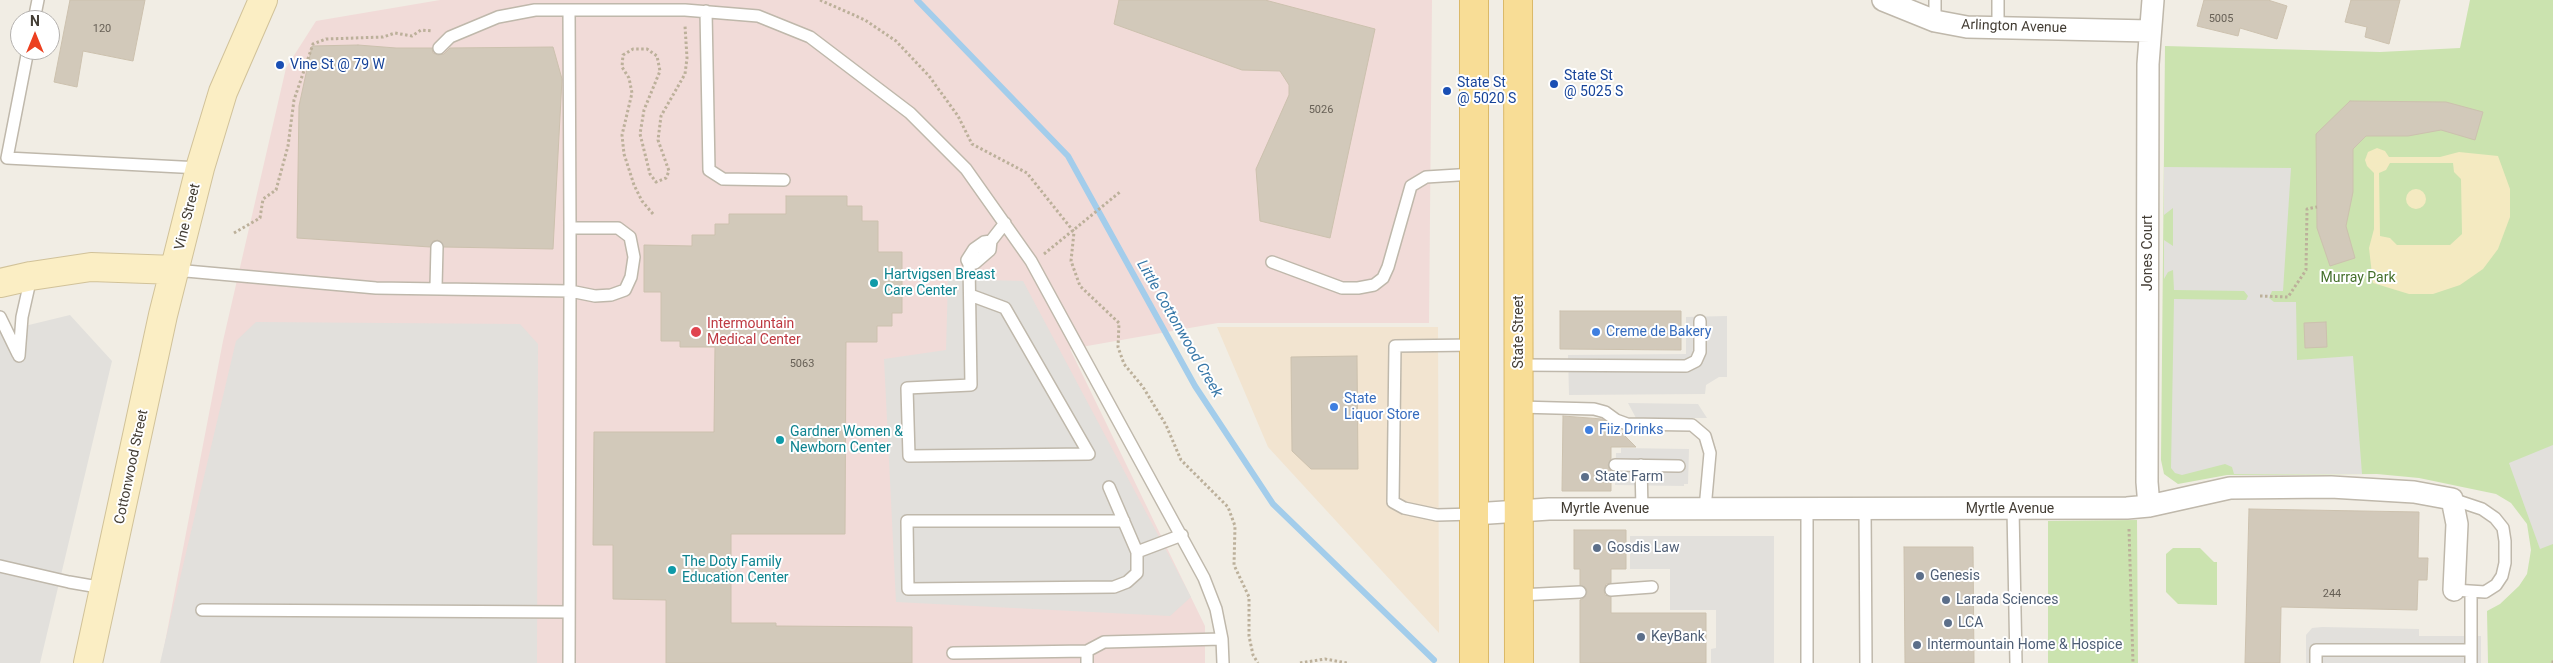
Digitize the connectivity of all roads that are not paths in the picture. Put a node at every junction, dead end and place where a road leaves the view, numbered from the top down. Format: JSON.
{"nodes":[{"id":1,"x":263,"y":0,"type":"edge"},
{"id":2,"x":1474,"y":0,"type":"edge"},
{"id":3,"x":1518,"y":0,"type":"edge"},
{"id":4,"x":1883,"y":0,"type":"edge"},
{"id":5,"x":1935,"y":0,"type":"edge"},
{"id":6,"x":1998,"y":0,"type":"edge"},
{"id":7,"x":2153,"y":0,"type":"edge"},
{"id":8,"x":569,"y":10,"type":"junction"},
{"id":9,"x":706,"y":11,"type":"junction"},
{"id":10,"x":1935,"y":21,"type":"junction"},
{"id":11,"x":1998,"y":29,"type":"junction"},
{"id":12,"x":2150,"y":30,"type":"junction"},
{"id":13,"x":439,"y":48,"type":"dead end"},
{"id":14,"x":26,"y":60,"type":"edge"},
{"id":15,"x":200,"y":168,"type":"junction"},
{"id":16,"x":1474,"y":174,"type":"junction"},
{"id":17,"x":784,"y":180,"type":"dead end"},
{"id":18,"x":1005,"y":223,"type":"junction"},
{"id":19,"x":570,"y":228,"type":"junction"},
{"id":20,"x":437,"y":247,"type":"dead end"},
{"id":21,"x":1272,"y":262,"type":"dead end"},
{"id":22,"x":175,"y":270,"type":"junction"},
{"id":23,"x":32,"y":276,"type":"junction"},
{"id":24,"x":0,"y":284,"type":"edge"},
{"id":25,"x":436,"y":287,"type":"junction"},
{"id":26,"x":570,"y":291,"type":"junction"},
{"id":27,"x":970,"y":295,"type":"junction"},
{"id":28,"x":0,"y":317,"type":"edge"},
{"id":29,"x":1700,"y":321,"type":"dead end"},
{"id":30,"x":1474,"y":345,"type":"junction"},
{"id":31,"x":1519,"y":365,"type":"junction"},
{"id":32,"x":1519,"y":407,"type":"junction"},
{"id":33,"x":1615,"y":466,"type":"dead end"},
{"id":34,"x":1641,"y":466,"type":"junction"},
{"id":35,"x":1678,"y":466,"type":"dead end"},
{"id":36,"x":1109,"y":487,"type":"dead end"},
{"id":37,"x":2452,"y":499,"type":"junction"},
{"id":38,"x":2150,"y":506,"type":"junction"},
{"id":39,"x":1807,"y":508,"type":"junction"},
{"id":40,"x":1865,"y":508,"type":"junction"},
{"id":41,"x":1642,"y":509,"type":"junction"},
{"id":42,"x":1705,"y":509,"type":"junction"},
{"id":43,"x":2014,"y":509,"type":"junction"},
{"id":44,"x":1519,"y":511,"type":"junction"},
{"id":45,"x":1474,"y":514,"type":"junction"},
{"id":46,"x":1124,"y":521,"type":"junction"},
{"id":47,"x":1182,"y":535,"type":"junction"},
{"id":48,"x":1138,"y":552,"type":"junction"},
{"id":49,"x":0,"y":566,"type":"edge"},
{"id":50,"x":1652,"y":587,"type":"dead end"},
{"id":51,"x":106,"y":588,"type":"junction"},
{"id":52,"x":1610,"y":590,"type":"dead end"},
{"id":53,"x":2463,"y":591,"type":"junction"},
{"id":54,"x":1580,"y":592,"type":"dead end"},
{"id":55,"x":1519,"y":595,"type":"junction"},
{"id":56,"x":202,"y":610,"type":"dead end"},
{"id":57,"x":569,"y":612,"type":"junction"},
{"id":58,"x":1222,"y":639,"type":"junction"},
{"id":59,"x":2471,"y":650,"type":"junction"},
{"id":60,"x":953,"y":653,"type":"dead end"},
{"id":61,"x":1087,"y":657,"type":"edge"},
{"id":62,"x":88,"y":663,"type":"edge"},
{"id":63,"x":568,"y":663,"type":"edge"},
{"id":64,"x":1223,"y":663,"type":"edge"},
{"id":65,"x":1474,"y":663,"type":"edge"},
{"id":66,"x":1519,"y":663,"type":"edge"},
{"id":67,"x":1807,"y":663,"type":"edge"},
{"id":68,"x":1866,"y":663,"type":"edge"},
{"id":69,"x":2016,"y":663,"type":"edge"},
{"id":70,"x":2316,"y":663,"type":"edge"},
{"id":71,"x":2471,"y":663,"type":"edge"}],
"edges":[{"from":1,"to":15,"type":"street","name":"Vine Street"},
{"from":2,"to":16,"type":"main road"},
{"from":3,"to":31,"type":"main road","name":"State Street"},
{"from":4,"to":10,"type":"street","name":"Arlington Avenue"},
{"from":5,"to":10,"type":"lane"},
{"from":6,"to":11,"type":"lane"},
{"from":7,"to":12,"type":"street","name":"Jones Court"},
{"from":8,"to":9,"type":"lane"},
{"from":8,"to":13,"type":"lane"},
{"from":8,"to":19,"type":"lane"},
{"from":9,"to":17,"type":"lane"},
{"from":9,"to":18,"type":"lane"},
{"from":10,"to":11,"type":"street","name":"Arlington Avenue"},
{"from":11,"to":12,"type":"street","name":"Arlington Avenue"},
{"from":12,"to":38,"type":"street","name":"Jones Court"},
{"from":14,"to":15,"type":"lane"},
{"from":15,"to":22,"type":"street","name":"Vine Street"},
{"from":16,"to":21,"type":"lane"},
{"from":16,"to":30,"type":"main road"},
{"from":18,"to":27,"type":"lane"},
{"from":18,"to":47,"type":"lane"},
{"from":19,"to":26,"type":"lane"},
{"from":19,"to":26,"type":"lane"},
{"from":20,"to":25,"type":"lane"},
{"from":22,"to":23,"type":"street"},
{"from":22,"to":25,"type":"lane"},
{"from":22,"to":51,"type":"street","name":"Cottonwood Street"},
{"from":23,"to":24,"type":"street"},
{"from":23,"to":28,"type":"lane"},
{"from":25,"to":26,"type":"lane"},
{"from":26,"to":57,"type":"lane"},
{"from":27,"to":27,"type":"lane"},
{"from":29,"to":31,"type":"lane"},
{"from":30,"to":45,"type":"main road"},
{"from":30,"to":45,"type":"lane"},
{"from":31,"to":32,"type":"main road","name":"State Street"},
{"from":32,"to":42,"type":"lane"},
{"from":32,"to":44,"type":"main road","name":"State Street"},
{"from":33,"to":34,"type":"lane"},
{"from":34,"to":35,"type":"lane"},
{"from":34,"to":41,"type":"lane"},
{"from":36,"to":46,"type":"lane"},
{"from":37,"to":38,"type":"street","name":"Myrtle Avenue"},
{"from":37,"to":53,"type":"street"},
{"from":37,"to":53,"type":"lane"},
{"from":38,"to":43,"type":"street","name":"Myrtle Avenue"},
{"from":39,"to":40,"type":"street","name":"Myrtle Avenue"},
{"from":39,"to":42,"type":"street","name":"Myrtle Avenue"},
{"from":39,"to":67,"type":"lane"},
{"from":40,"to":43,"type":"street","name":"Myrtle Avenue"},
{"from":40,"to":68,"type":"lane"},
{"from":41,"to":42,"type":"street","name":"Myrtle Avenue"},
{"from":41,"to":44,"type":"street","name":"Myrtle Avenue"},
{"from":43,"to":69,"type":"lane"},
{"from":44,"to":45,"type":"street","name":"Myrtle Avenue"},
{"from":44,"to":55,"type":"main road","name":"State Street"},
{"from":45,"to":65,"type":"main road"},
{"from":46,"to":48,"type":"lane"},
{"from":46,"to":48,"type":"lane"},
{"from":47,"to":48,"type":"lane"},
{"from":47,"to":58,"type":"lane"},
{"from":49,"to":51,"type":"lane"},
{"from":50,"to":52,"type":"lane"},
{"from":51,"to":62,"type":"street","name":"Cottonwood Street"},
{"from":53,"to":59,"type":"lane"},
{"from":54,"to":55,"type":"lane"},
{"from":55,"to":66,"type":"main road","name":"State Street"},
{"from":56,"to":57,"type":"lane"},
{"from":57,"to":63,"type":"lane"},
{"from":58,"to":61,"type":"lane"},
{"from":58,"to":64,"type":"lane"},
{"from":59,"to":70,"type":"lane"},
{"from":59,"to":71,"type":"lane"},
{"from":60,"to":61,"type":"lane"}]}
